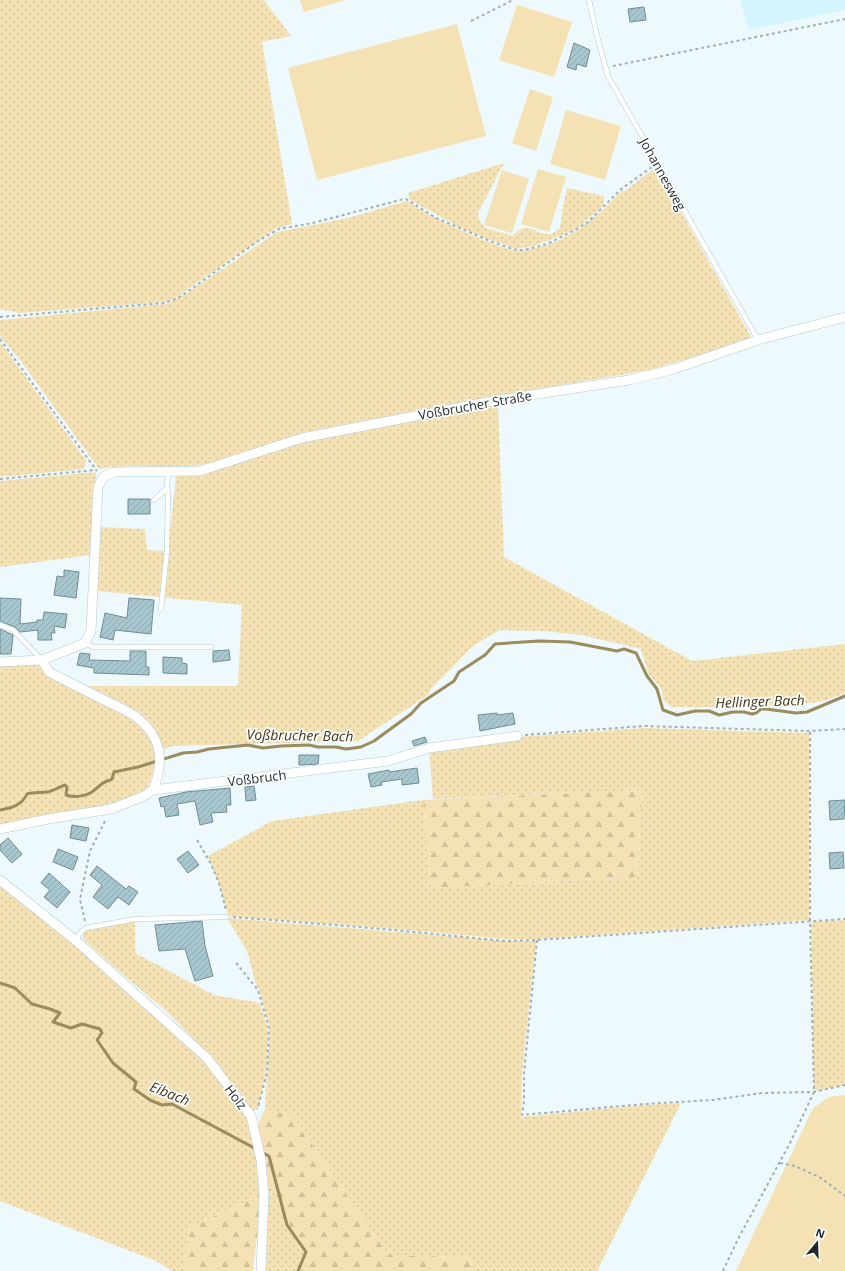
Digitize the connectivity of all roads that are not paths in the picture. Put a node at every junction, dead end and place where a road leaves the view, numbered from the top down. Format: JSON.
{"nodes":[{"id":1,"x":589,"y":0,"type":"edge"},
{"id":2,"x":845,"y":317,"type":"edge"},
{"id":3,"x":758,"y":340,"type":"junction"},
{"id":4,"x":168,"y":472,"type":"junction"},
{"id":5,"x":167,"y":488,"type":"junction"},
{"id":6,"x":154,"y":500,"type":"dead end"},
{"id":7,"x":161,"y":609,"type":"dead end"},
{"id":8,"x":0,"y":625,"type":"edge"},
{"id":9,"x":85,"y":643,"type":"junction"},
{"id":10,"x":211,"y":647,"type":"dead end"},
{"id":11,"x":42,"y":660,"type":"junction"},
{"id":12,"x":0,"y":662,"type":"edge"},
{"id":13,"x":517,"y":736,"type":"road end"},
{"id":14,"x":153,"y":790,"type":"junction"},
{"id":15,"x":0,"y":829,"type":"edge"},
{"id":16,"x":0,"y":880,"type":"edge"},
{"id":17,"x":227,"y":917,"type":"road end"},
{"id":18,"x":75,"y":940,"type":"junction"},
{"id":19,"x":261,"y":1271,"type":"edge"}],
"edges":[{"from":1,"to":3,"type":"lane","name":"Johannesweg"},
{"from":2,"to":3,"type":"street","name":"Voßbrucher Straße"},
{"from":3,"to":4,"type":"street","name":"Voßbrucher Straße"},
{"from":4,"to":5,"type":"lane"},
{"from":4,"to":9,"type":"street","name":"Voßbrucher Straße"},
{"from":5,"to":6,"type":"lane"},
{"from":5,"to":7,"type":"lane"},
{"from":8,"to":11,"type":"lane"},
{"from":9,"to":10,"type":"lane"},
{"from":9,"to":11,"type":"street"},
{"from":11,"to":12,"type":"street"},
{"from":11,"to":14,"type":"street"},
{"from":13,"to":14,"type":"street","name":"Voßbruch"},
{"from":14,"to":15,"type":"street","name":"Voßbruch"},
{"from":16,"to":18,"type":"street"},
{"from":17,"to":18,"type":"lane"},
{"from":18,"to":19,"type":"street","name":"Holz"}]}
